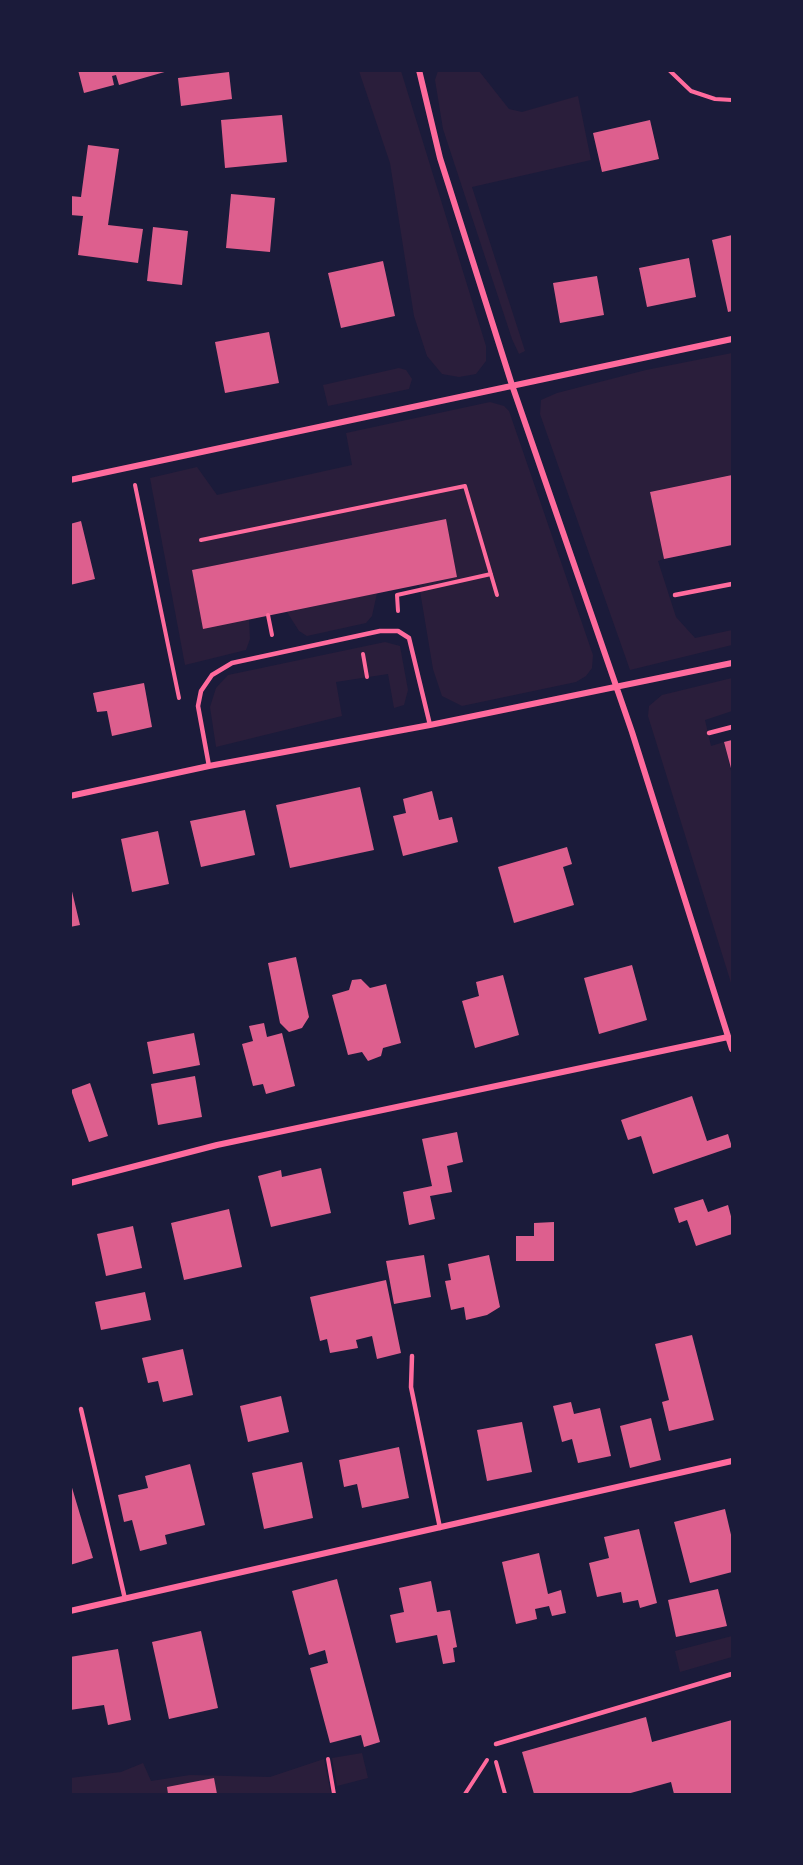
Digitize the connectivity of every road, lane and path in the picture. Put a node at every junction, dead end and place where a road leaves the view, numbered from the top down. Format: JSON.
{"nodes":[{"id":1,"x":419,"y":70,"type":"edge"},
{"id":2,"x":669,"y":70,"type":"edge"},
{"id":3,"x":732,"y":100,"type":"edge"},
{"id":4,"x":732,"y":339,"type":"edge"},
{"id":5,"x":512,"y":386,"type":"junction"},
{"id":6,"x":131,"y":467,"type":"junction"},
{"id":7,"x":70,"y":480,"type":"edge"},
{"id":8,"x":201,"y":540,"type":"dead end"},
{"id":9,"x":491,"y":574,"type":"junction"},
{"id":10,"x":732,"y":584,"type":"edge"},
{"id":11,"x":497,"y":595,"type":"dead end"},
{"id":12,"x":675,"y":595,"type":"dead end"},
{"id":13,"x":399,"y":631,"type":"junction"},
{"id":14,"x":732,"y":663,"type":"edge"},
{"id":15,"x":616,"y":689,"type":"junction"},
{"id":16,"x":179,"y":700,"type":"dead end"},
{"id":17,"x":430,"y":725,"type":"junction"},
{"id":18,"x":732,"y":727,"type":"edge"},
{"id":19,"x":709,"y":733,"type":"dead end"},
{"id":20,"x":209,"y":766,"type":"junction"},
{"id":21,"x":70,"y":796,"type":"edge"},
{"id":22,"x":728,"y":1037,"type":"junction"},
{"id":23,"x":732,"y":1049,"type":"edge"},
{"id":24,"x":70,"y":1183,"type":"edge"},
{"id":25,"x":411,"y":1356,"type":"dead end"},
{"id":26,"x":81,"y":1409,"type":"dead end"},
{"id":27,"x":732,"y":1461,"type":"edge"},
{"id":28,"x":440,"y":1528,"type":"junction"},
{"id":29,"x":125,"y":1600,"type":"junction"},
{"id":30,"x":70,"y":1611,"type":"edge"},
{"id":31,"x":732,"y":1674,"type":"edge"},
{"id":32,"x":496,"y":1744,"type":"joint"},
{"id":33,"x":493,"y":1749,"type":"junction"},
{"id":34,"x":328,"y":1759,"type":"dead end"},
{"id":35,"x":334,"y":1794,"type":"edge"},
{"id":36,"x":465,"y":1794,"type":"edge"},
{"id":37,"x":505,"y":1794,"type":"edge"}],
"edges":[{"from":1,"to":5,"type":"street"},
{"from":2,"to":3,"type":"path"},
{"from":4,"to":5,"type":"street"},
{"from":5,"to":6,"type":"street"},
{"from":5,"to":15,"type":"street"},
{"from":6,"to":7,"type":"street"},
{"from":6,"to":16,"type":"path"},
{"from":8,"to":9,"type":"path"},
{"from":9,"to":11,"type":"path"},
{"from":9,"to":13,"type":"path"},
{"from":10,"to":12,"type":"lane"},
{"from":13,"to":17,"type":"lane"},
{"from":13,"to":20,"type":"lane"},
{"from":14,"to":15,"type":"street"},
{"from":15,"to":17,"type":"street"},
{"from":15,"to":22,"type":"street"},
{"from":17,"to":20,"type":"street"},
{"from":18,"to":19,"type":"lane"},
{"from":20,"to":21,"type":"street"},
{"from":22,"to":23,"type":"street"},
{"from":22,"to":24,"type":"street"},
{"from":25,"to":28,"type":"lane"},
{"from":26,"to":29,"type":"lane"},
{"from":27,"to":28,"type":"street"},
{"from":28,"to":29,"type":"street"},
{"from":29,"to":30,"type":"street"},
{"from":31,"to":32,"type":"lane"},
{"from":32,"to":33,"type":"path"},
{"from":33,"to":36,"type":"path"},
{"from":33,"to":37,"type":"path"},
{"from":34,"to":35,"type":"path"}]}
